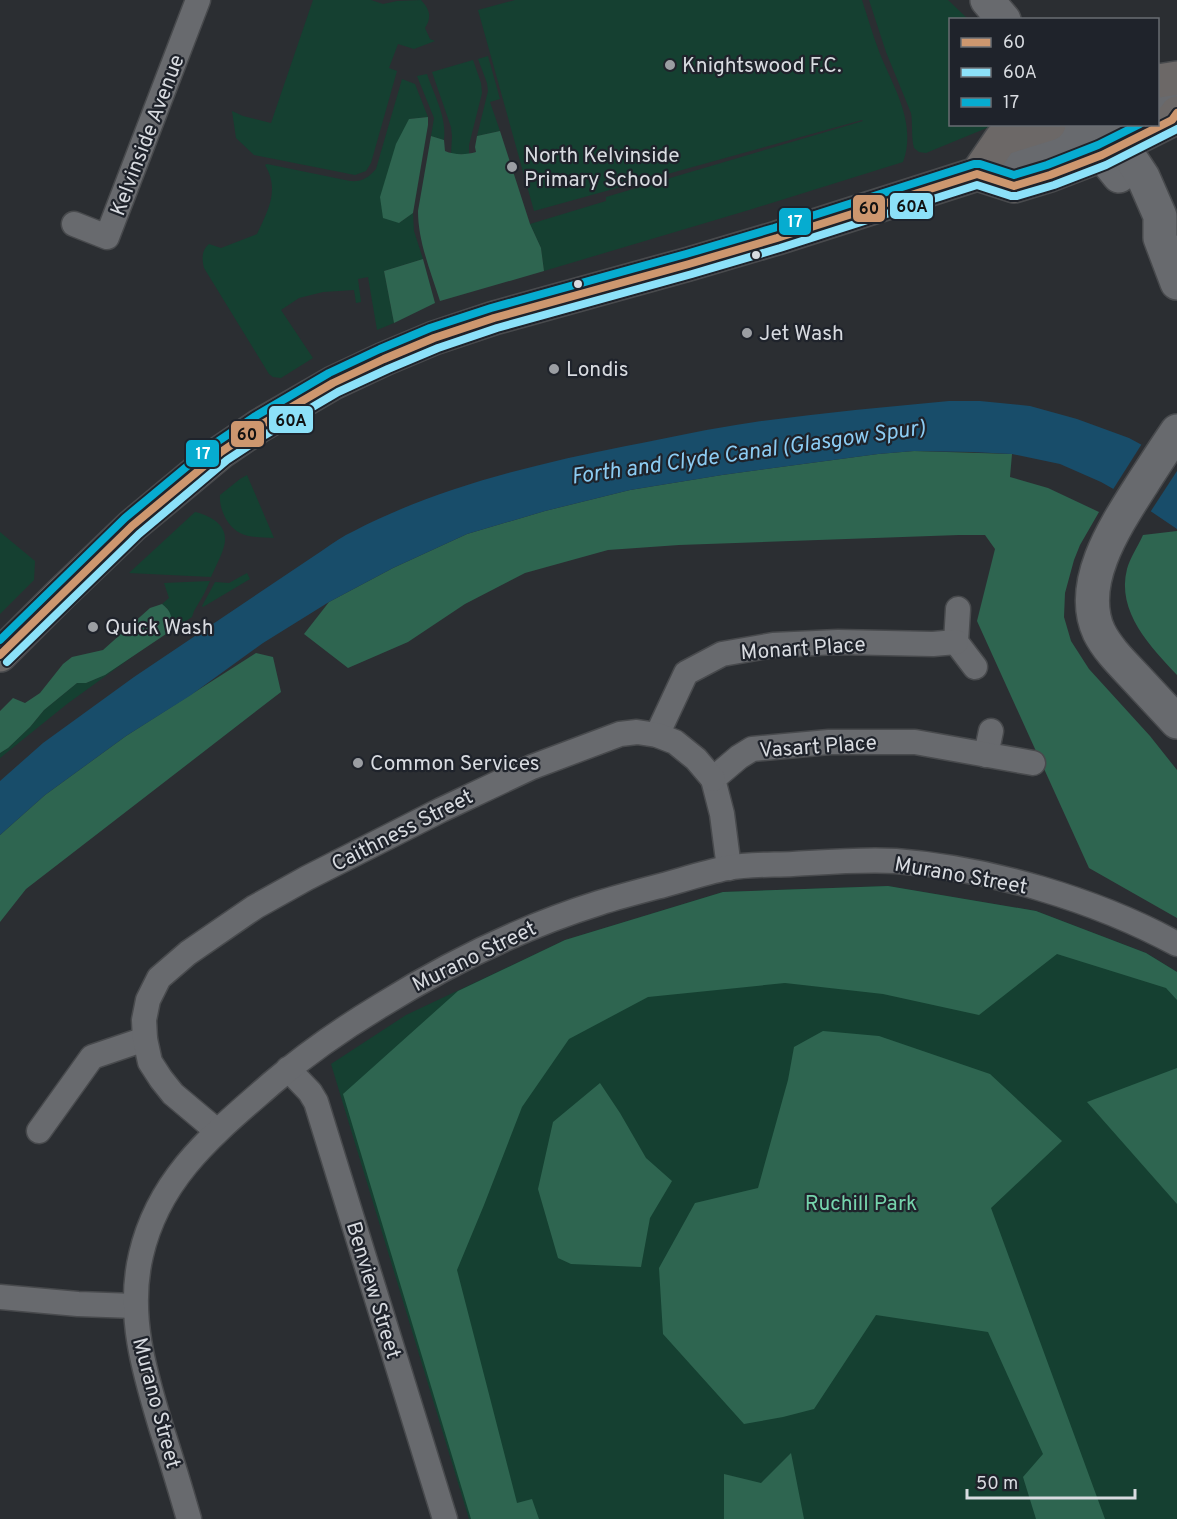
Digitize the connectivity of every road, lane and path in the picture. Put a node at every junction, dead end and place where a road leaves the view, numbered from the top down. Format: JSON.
{"nodes":[{"id":1,"x":198,"y":0,"type":"edge"},
{"id":2,"x":987,"y":0,"type":"edge"},
{"id":3,"x":1002,"y":18,"type":"edge"},
{"id":4,"x":1177,"y":78,"type":"edge"},
{"id":5,"x":1159,"y":81,"type":"edge"},
{"id":6,"x":1177,"y":90,"type":"edge"},
{"id":7,"x":1159,"y":101,"type":"edge"},
{"id":8,"x":1177,"y":113,"type":"edge"},
{"id":9,"x":1159,"y":123,"type":"edge"},
{"id":10,"x":1043,"y":126,"type":"edge"},
{"id":11,"x":1142,"y":126,"type":"edge"},
{"id":12,"x":1102,"y":134,"type":"edge"},
{"id":13,"x":977,"y":174,"type":"junction"},
{"id":14,"x":75,"y":224,"type":"dead end"},
{"id":15,"x":1177,"y":283,"type":"edge"},
{"id":16,"x":1177,"y":431,"type":"edge"},
{"id":17,"x":958,"y":609,"type":"dead end"},
{"id":18,"x":956,"y":642,"type":"junction"},
{"id":19,"x":0,"y":655,"type":"edge"},
{"id":20,"x":975,"y":667,"type":"dead end"},
{"id":21,"x":1177,"y":722,"type":"edge"},
{"id":22,"x":990,"y":731,"type":"dead end"},
{"id":23,"x":657,"y":735,"type":"junction"},
{"id":24,"x":986,"y":755,"type":"junction"},
{"id":25,"x":1034,"y":763,"type":"dead end"},
{"id":26,"x":713,"y":779,"type":"junction"},
{"id":27,"x":729,"y":868,"type":"junction"},
{"id":28,"x":1177,"y":944,"type":"edge"},
{"id":29,"x":145,"y":1039,"type":"junction"},
{"id":30,"x":288,"y":1069,"type":"junction"},
{"id":31,"x":39,"y":1131,"type":"dead end"},
{"id":32,"x":217,"y":1131,"type":"junction"},
{"id":33,"x":0,"y":1297,"type":"edge"},
{"id":34,"x":135,"y":1306,"type":"junction"},
{"id":35,"x":189,"y":1519,"type":"edge"},
{"id":36,"x":445,"y":1519,"type":"edge"}],
"edges":[{"from":1,"to":14,"type":"street","name":"Kelvinside Avenue"},
{"from":2,"to":3,"type":"main road"},
{"from":4,"to":5,"type":"main road"},
{"from":6,"to":7,"type":"main road"},
{"from":8,"to":9,"type":"main road"},
{"from":10,"to":13,"type":"main road"},
{"from":11,"to":12,"type":"main road"},
{"from":12,"to":13,"type":"main road"},
{"from":12,"to":15,"type":"main road"},
{"from":13,"to":19,"type":"main road"},
{"from":16,"to":21,"type":"main road"},
{"from":17,"to":18,"type":"street"},
{"from":18,"to":20,"type":"street"},
{"from":18,"to":23,"type":"street","name":"Monart Place"},
{"from":22,"to":24,"type":"street"},
{"from":23,"to":26,"type":"street","name":"Caithness Street"},
{"from":23,"to":29,"type":"street","name":"Caithness Street"},
{"from":24,"to":25,"type":"street","name":"Vasart Place"},
{"from":24,"to":26,"type":"street","name":"Vasart Place"},
{"from":26,"to":27,"type":"street"},
{"from":27,"to":28,"type":"street","name":"Murano Street"},
{"from":27,"to":30,"type":"street","name":"Murano Street"},
{"from":29,"to":31,"type":"street"},
{"from":29,"to":32,"type":"street","name":"Caithness Street"},
{"from":30,"to":32,"type":"street","name":"Murano Street"},
{"from":30,"to":36,"type":"street","name":"Benview Street"},
{"from":32,"to":34,"type":"street","name":"Murano Street"},
{"from":33,"to":34,"type":"street"},
{"from":34,"to":35,"type":"street","name":"Murano Street"}]}
